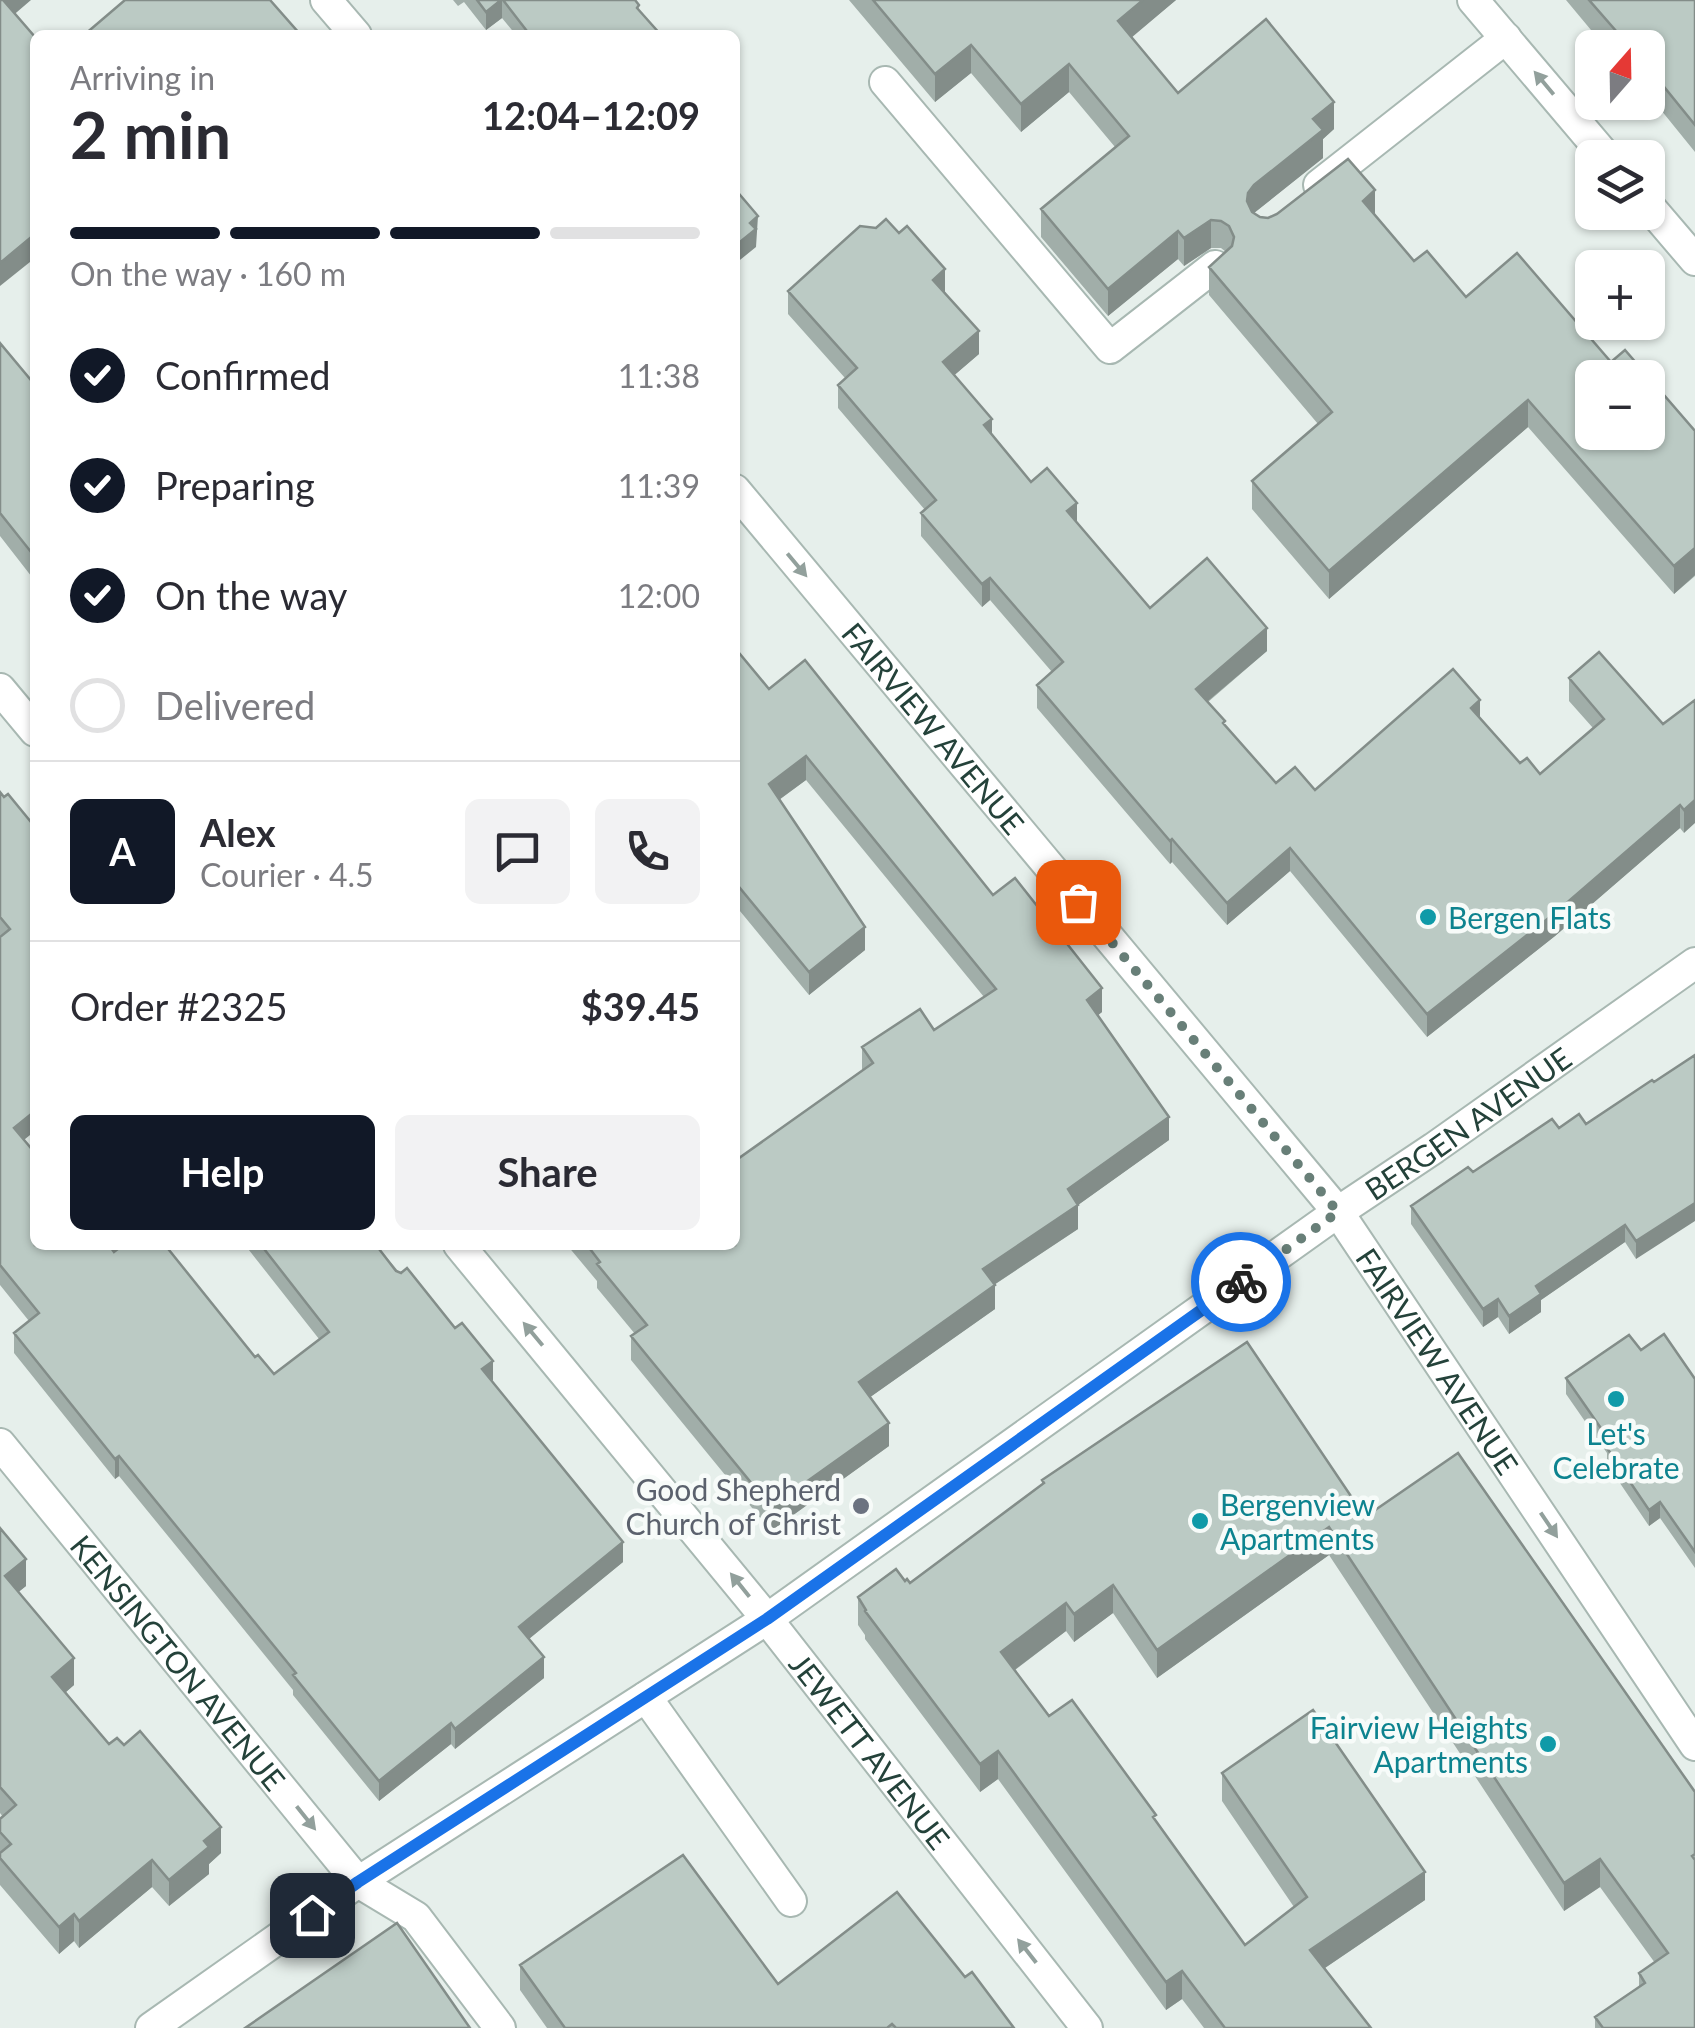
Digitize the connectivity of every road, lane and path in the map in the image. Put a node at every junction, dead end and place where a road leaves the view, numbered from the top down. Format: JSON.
{"nodes":[{"id":1,"x":326,"y":0,"type":"edge"},
{"id":2,"x":1473,"y":0,"type":"edge"},
{"id":3,"x":352,"y":30,"type":"edge"},
{"id":4,"x":1506,"y":38,"type":"junction"},
{"id":5,"x":884,"y":82,"type":"dead end"},
{"id":6,"x":1592,"y":140,"type":"edge"},
{"id":7,"x":1296,"y":203,"type":"edge"},
{"id":8,"x":1665,"y":226,"type":"edge"},
{"id":9,"x":1695,"y":260,"type":"edge"},
{"id":10,"x":1215,"y":266,"type":"edge"},
{"id":11,"x":740,"y":496,"type":"edge"},
{"id":12,"x":0,"y":689,"type":"edge"},
{"id":13,"x":30,"y":725,"type":"edge"},
{"id":14,"x":1695,"y":963,"type":"edge"},
{"id":15,"x":1338,"y":1212,"type":"junction"},
{"id":16,"x":464,"y":1250,"type":"edge"},
{"id":17,"x":0,"y":1444,"type":"edge"},
{"id":18,"x":767,"y":1619,"type":"junction"},
{"id":19,"x":646,"y":1697,"type":"junction"},
{"id":20,"x":1695,"y":1744,"type":"edge"},
{"id":21,"x":358,"y":1882,"type":"junction"},
{"id":22,"x":791,"y":1901,"type":"dead end"},
{"id":23,"x":151,"y":2028,"type":"edge"},
{"id":24,"x":500,"y":2028,"type":"edge"},
{"id":25,"x":1087,"y":2028,"type":"edge"}],
"edges":[{"from":1,"to":3,"type":"street"},
{"from":2,"to":4,"type":"street"},
{"from":6,"to":4,"type":"street","one_way":true},
{"from":4,"to":7,"type":"street"},
{"from":5,"to":10,"type":"street"},
{"from":8,"to":9,"type":"street"},
{"from":11,"to":15,"type":"street","name":"FAIRVIEW AVENUE","one_way":true},
{"from":12,"to":13,"type":"street"},
{"from":14,"to":15,"type":"street","name":"BERGEN AVENUE"},
{"from":15,"to":18,"type":"street","name":"BERGEN AVENUE"},
{"from":15,"to":20,"type":"street","name":"FAIRVIEW AVENUE","one_way":true},
{"from":18,"to":16,"type":"street","name":"JEWETT AVENUE","one_way":true},
{"from":17,"to":21,"type":"street","name":"KENSINGTON AVENUE","one_way":true},
{"from":18,"to":19,"type":"street","name":"BERGEN AVENUE"},
{"from":25,"to":18,"type":"street","name":"JEWETT AVENUE","one_way":true},
{"from":19,"to":21,"type":"street","name":"BERGEN AVENUE"},
{"from":19,"to":22,"type":"street"},
{"from":21,"to":23,"type":"street","name":"BERGEN AVENUE"},
{"from":21,"to":24,"type":"street","name":"KENSINGTON AVENUE"}]}
